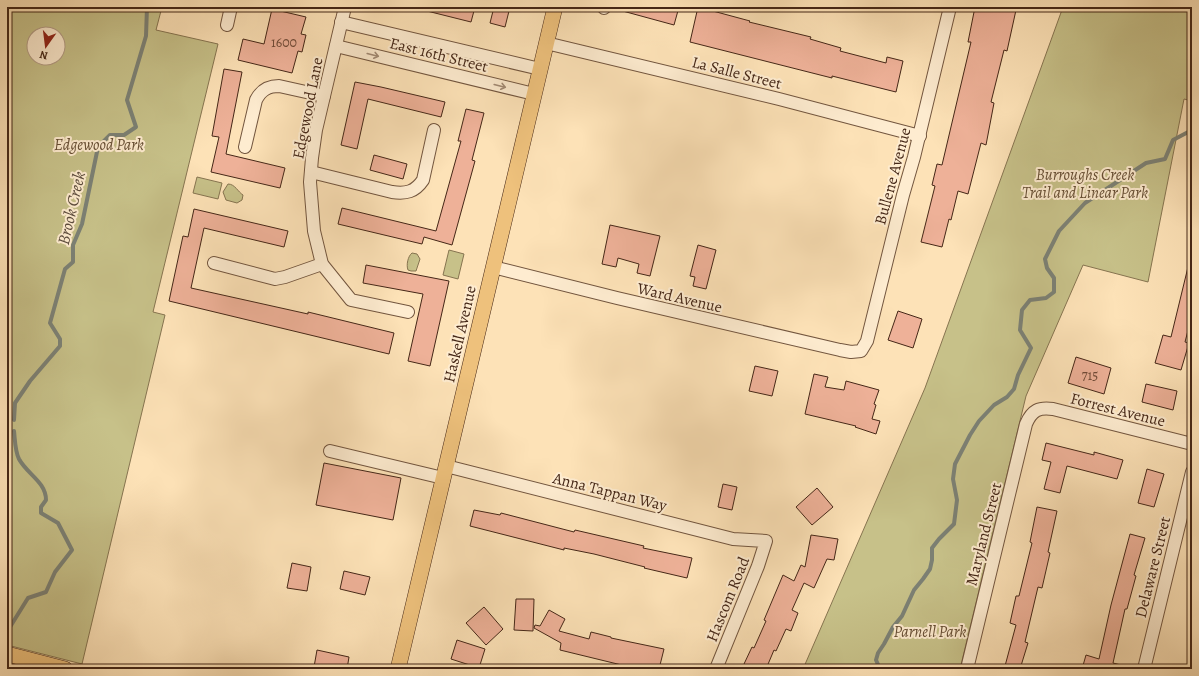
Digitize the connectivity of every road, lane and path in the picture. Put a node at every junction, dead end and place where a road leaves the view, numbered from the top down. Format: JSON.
{"nodes":[{"id":1,"x":231,"y":7,"type":"edge"},
{"id":2,"x":345,"y":7,"type":"edge"},
{"id":3,"x":555,"y":7,"type":"edge"},
{"id":4,"x":950,"y":7,"type":"edge"},
{"id":5,"x":341,"y":22,"type":"junction"},
{"id":6,"x":227,"y":25,"type":"dead end"},
{"id":7,"x":546,"y":43,"type":"junction"},
{"id":8,"x":336,"y":46,"type":"junction"},
{"id":9,"x":540,"y":69,"type":"junction"},
{"id":10,"x":534,"y":94,"type":"junction"},
{"id":11,"x":324,"y":96,"type":"junction"},
{"id":12,"x":434,"y":130,"type":"dead end"},
{"id":13,"x":920,"y":136,"type":"junction"},
{"id":14,"x":245,"y":147,"type":"dead end"},
{"id":15,"x":311,"y":172,"type":"junction"},
{"id":16,"x":214,"y":263,"type":"dead end"},
{"id":17,"x":322,"y":264,"type":"junction"},
{"id":18,"x":493,"y":267,"type":"junction"},
{"id":19,"x":408,"y":312,"type":"dead end"},
{"id":20,"x":861,"y":351,"type":"joint"},
{"id":21,"x":1036,"y":410,"type":"joint"},
{"id":22,"x":1192,"y":444,"type":"edge"},
{"id":23,"x":330,"y":451,"type":"dead end"},
{"id":24,"x":444,"y":472,"type":"junction"},
{"id":25,"x":1192,"y":472,"type":"edge"},
{"id":26,"x":766,"y":541,"type":"joint"},
{"id":27,"x":7,"y":654,"type":"edge"},
{"id":28,"x":29,"y":665,"type":"edge"},
{"id":29,"x":65,"y":669,"type":"edge"},
{"id":30,"x":398,"y":669,"type":"edge"},
{"id":31,"x":716,"y":669,"type":"edge"},
{"id":32,"x":967,"y":669,"type":"edge"},
{"id":33,"x":1144,"y":669,"type":"edge"}],
"edges":[{"from":1,"to":6,"type":"street"},
{"from":2,"to":5,"type":"street","name":"Edgewood Lane"},
{"from":3,"to":7,"type":"main road","name":"Haskell Avenue"},
{"from":4,"to":13,"type":"street","name":"Bullene Avenue"},
{"from":5,"to":8,"type":"street","name":"Edgewood Lane"},
{"from":5,"to":9,"type":"street","name":"East 16th Street"},
{"from":7,"to":9,"type":"main road","name":"Haskell Avenue"},
{"from":7,"to":13,"type":"street","name":"La Salle Street"},
{"from":8,"to":10,"type":"street","name":"East 16th Street","one_way":true},
{"from":8,"to":11,"type":"street","name":"Edgewood Lane"},
{"from":9,"to":10,"type":"main road","name":"Haskell Avenue"},
{"from":10,"to":18,"type":"main road","name":"Haskell Avenue"},
{"from":11,"to":14,"type":"street"},
{"from":11,"to":15,"type":"street","name":"Edgewood Lane"},
{"from":12,"to":15,"type":"street"},
{"from":13,"to":20,"type":"street","name":"Bullene Avenue"},
{"from":15,"to":17,"type":"street","name":"Edgewood Lane"},
{"from":16,"to":17,"type":"street"},
{"from":17,"to":19,"type":"street"},
{"from":18,"to":20,"type":"street","name":"Ward Avenue"},
{"from":18,"to":24,"type":"main road","name":"Haskell Avenue"},
{"from":21,"to":22,"type":"street","name":"Forrest Avenue"},
{"from":21,"to":32,"type":"street","name":"Maryland Street"},
{"from":23,"to":24,"type":"street","name":"Anna Tappan Way"},
{"from":24,"to":26,"type":"street","name":"Anna Tappan Way"},
{"from":24,"to":30,"type":"main road","name":"Haskell Avenue"},
{"from":25,"to":33,"type":"street","name":"Delaware Street"},
{"from":26,"to":31,"type":"street","name":"Hascom Road"},
{"from":27,"to":28,"type":"main road"},
{"from":28,"to":29,"type":"main road"}]}
